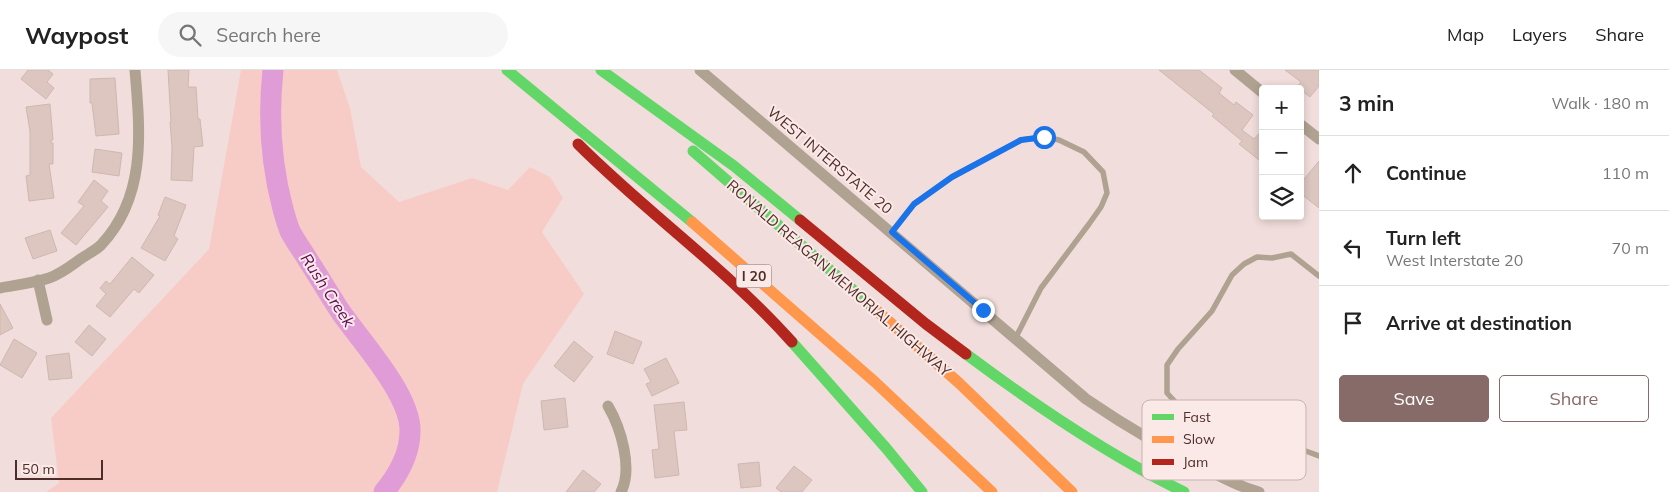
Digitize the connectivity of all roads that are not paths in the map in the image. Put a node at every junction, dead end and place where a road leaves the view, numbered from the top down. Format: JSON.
{"nodes":[{"id":1,"x":136,"y":70,"type":"edge"},
{"id":2,"x":503,"y":70,"type":"edge"},
{"id":3,"x":507,"y":70,"type":"edge"},
{"id":4,"x":601,"y":70,"type":"edge"},
{"id":5,"x":700,"y":70,"type":"edge"},
{"id":6,"x":1235,"y":70,"type":"edge"},
{"id":7,"x":1259,"y":90,"type":"edge"},
{"id":8,"x":1304,"y":127,"type":"edge"},
{"id":9,"x":1319,"y":139,"type":"edge"},
{"id":10,"x":892,"y":232,"type":"junction"},
{"id":11,"x":1319,"y":276,"type":"edge"},
{"id":12,"x":38,"y":280,"type":"junction"},
{"id":13,"x":0,"y":288,"type":"edge"},
{"id":14,"x":47,"y":320,"type":"dead end"},
{"id":15,"x":1015,"y":339,"type":"junction"},
{"id":16,"x":1173,"y":400,"type":"edge"},
{"id":17,"x":608,"y":406,"type":"dead end"},
{"id":18,"x":1142,"y":435,"type":"edge"},
{"id":19,"x":1306,"y":451,"type":"edge"},
{"id":20,"x":1319,"y":456,"type":"edge"},
{"id":21,"x":1142,"y":471,"type":"edge"},
{"id":22,"x":1159,"y":480,"type":"edge"},
{"id":23,"x":1229,"y":480,"type":"edge"},
{"id":24,"x":621,"y":492,"type":"edge"},
{"id":25,"x":922,"y":492,"type":"edge"},
{"id":26,"x":992,"y":492,"type":"edge"},
{"id":27,"x":1072,"y":492,"type":"edge"},
{"id":28,"x":1184,"y":492,"type":"edge"},
{"id":29,"x":1259,"y":492,"type":"edge"}],
"edges":[{"from":1,"to":12,"type":"street"},
{"from":2,"to":25,"type":"highway"},
{"from":3,"to":26,"type":"highway","number":"I 20"},
{"from":4,"to":21,"type":"highway"},
{"from":4,"to":27,"type":"highway","name":"RONALD REAGAN MEMORIAL HIGHWAY"},
{"from":5,"to":10,"type":"street","name":"WEST INTERSTATE 20"},
{"from":6,"to":7,"type":"street"},
{"from":8,"to":9,"type":"street"},
{"from":10,"to":15,"type":"street","name":"WEST INTERSTATE 20"},
{"from":10,"to":15,"type":"lane"},
{"from":11,"to":16,"type":"lane"},
{"from":12,"to":13,"type":"street"},
{"from":12,"to":14,"type":"street"},
{"from":15,"to":18,"type":"street","name":"WEST INTERSTATE 20"},
{"from":17,"to":24,"type":"street"},
{"from":19,"to":20,"type":"lane"},
{"from":22,"to":28,"type":"highway"},
{"from":23,"to":29,"type":"street","name":"WEST INTERSTATE 20"}]}
